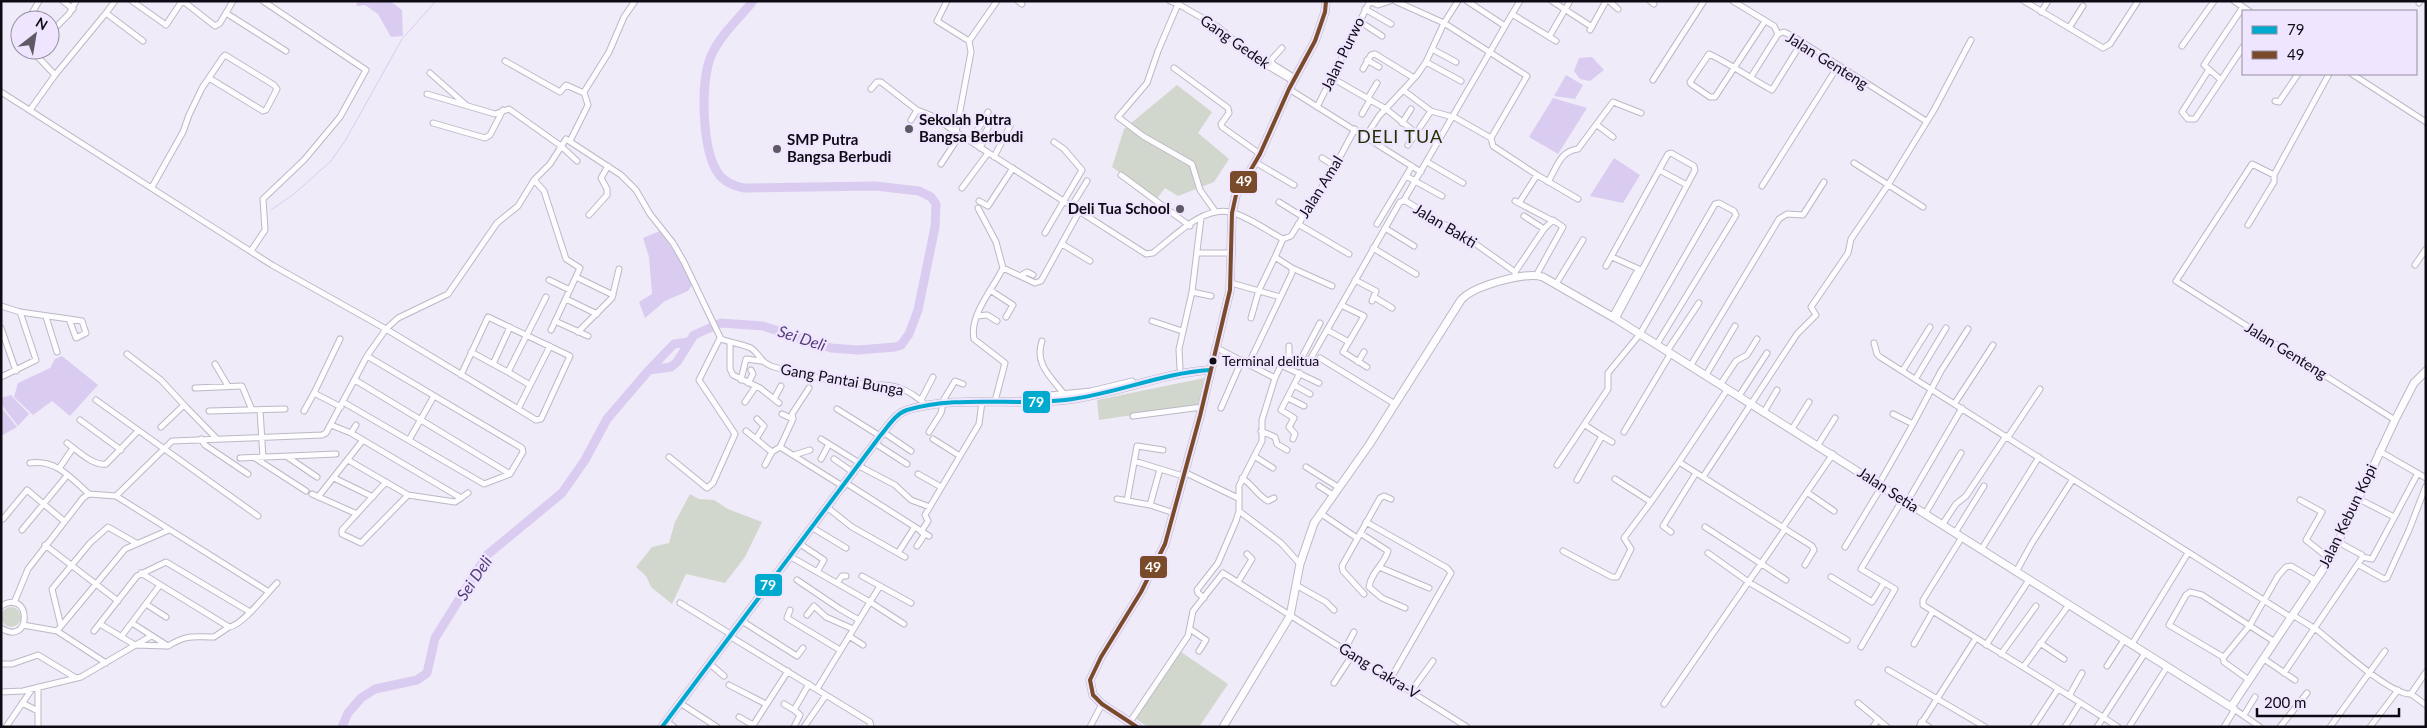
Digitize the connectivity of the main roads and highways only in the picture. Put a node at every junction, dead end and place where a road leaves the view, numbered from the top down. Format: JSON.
{"nodes":[{"id":1,"x":1326,"y":1,"type":"edge"},
{"id":2,"x":1210,"y":368,"type":"junction"},
{"id":3,"x":2426,"y":371,"type":"edge"},
{"id":4,"x":1022,"y":401,"type":"junction"},
{"id":5,"x":2233,"y":708,"type":"joint"},
{"id":6,"x":664,"y":724,"type":"edge"},
{"id":7,"x":1137,"y":727,"type":"edge"},
{"id":8,"x":1223,"y":727,"type":"edge"}],
"edges":[{"from":1,"to":2,"type":"main road"},
{"from":2,"to":4,"type":"main road"},
{"from":2,"to":4,"type":"main road"},
{"from":2,"to":7,"type":"main road"},
{"from":3,"to":5,"type":"main road","name":"Jalan Kebun Kopi"},
{"from":4,"to":6,"type":"main road"},
{"from":5,"to":8,"type":"main road","name":"Jalan Setia"}]}
